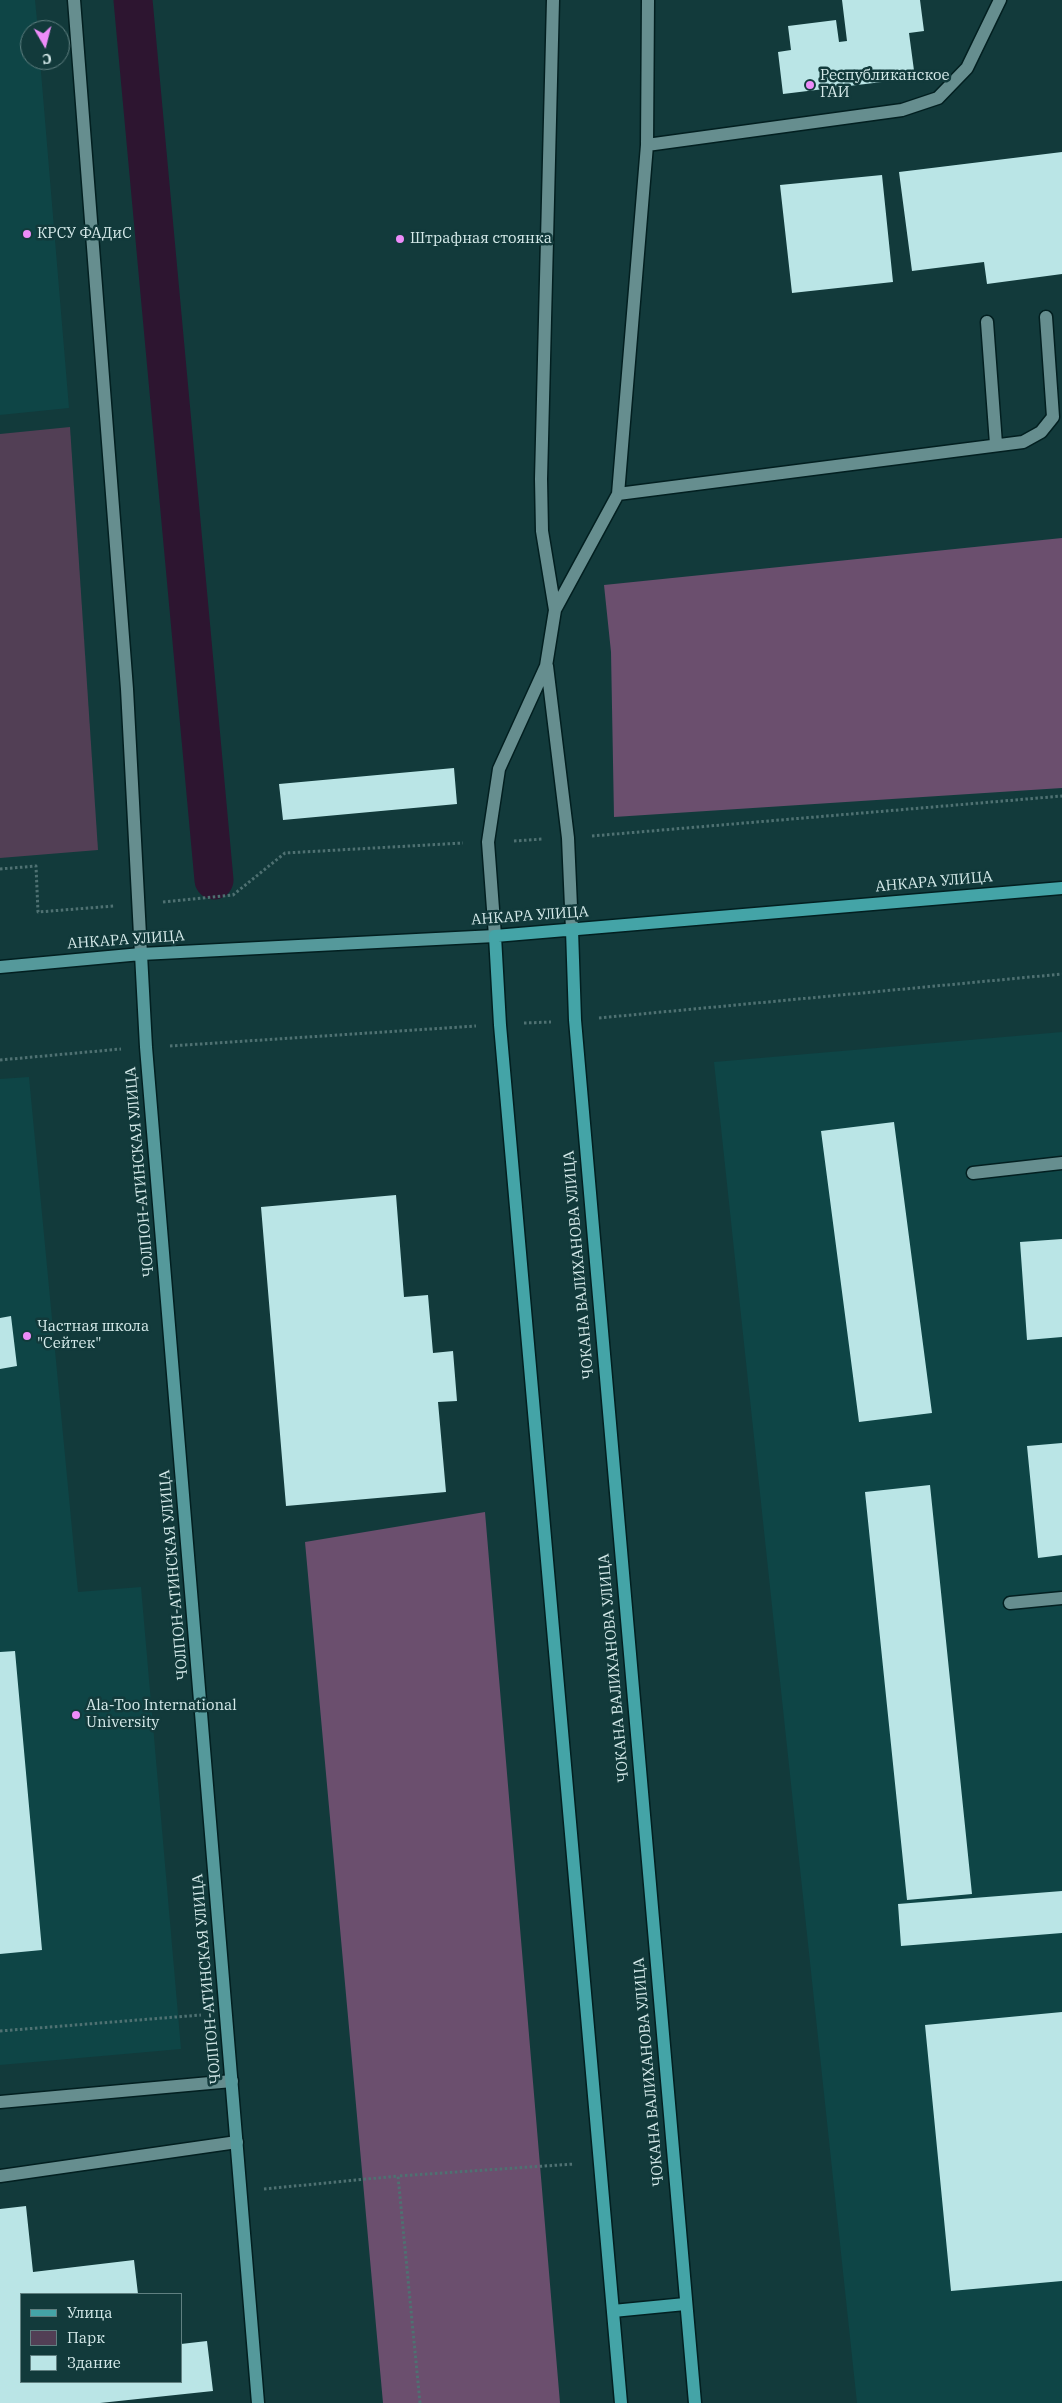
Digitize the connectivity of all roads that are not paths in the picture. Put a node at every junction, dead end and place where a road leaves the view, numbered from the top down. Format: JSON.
{"nodes":[{"id":1,"x":74,"y":0,"type":"edge"},
{"id":2,"x":553,"y":0,"type":"edge"},
{"id":3,"x":648,"y":0,"type":"edge"},
{"id":4,"x":1000,"y":0,"type":"edge"},
{"id":5,"x":647,"y":145,"type":"junction"},
{"id":6,"x":1046,"y":317,"type":"dead end"},
{"id":7,"x":987,"y":322,"type":"dead end"},
{"id":8,"x":996,"y":444,"type":"junction"},
{"id":9,"x":618,"y":494,"type":"junction"},
{"id":10,"x":555,"y":610,"type":"junction"},
{"id":11,"x":546,"y":666,"type":"junction"},
{"id":12,"x":1062,"y":888,"type":"edge"},
{"id":13,"x":572,"y":930,"type":"junction"},
{"id":14,"x":495,"y":936,"type":"junction"},
{"id":15,"x":141,"y":954,"type":"junction"},
{"id":16,"x":0,"y":967,"type":"edge"},
{"id":17,"x":1062,"y":1163,"type":"edge"},
{"id":18,"x":973,"y":1173,"type":"dead end"},
{"id":19,"x":1062,"y":1598,"type":"edge"},
{"id":20,"x":1010,"y":1603,"type":"dead end"},
{"id":21,"x":232,"y":2080,"type":"junction"},
{"id":22,"x":0,"y":2102,"type":"edge"},
{"id":23,"x":237,"y":2142,"type":"junction"},
{"id":24,"x":0,"y":2176,"type":"edge"},
{"id":25,"x":685,"y":2304,"type":"junction"},
{"id":26,"x":613,"y":2311,"type":"junction"},
{"id":27,"x":258,"y":2403,"type":"edge"},
{"id":28,"x":621,"y":2403,"type":"edge"},
{"id":29,"x":695,"y":2403,"type":"edge"}],
"edges":[{"from":1,"to":15,"type":"street"},
{"from":2,"to":10,"type":"street"},
{"from":3,"to":5,"type":"street"},
{"from":4,"to":5,"type":"street"},
{"from":5,"to":9,"type":"street"},
{"from":6,"to":8,"type":"street"},
{"from":7,"to":8,"type":"street"},
{"from":8,"to":9,"type":"street"},
{"from":9,"to":10,"type":"street"},
{"from":10,"to":11,"type":"street"},
{"from":11,"to":13,"type":"street"},
{"from":11,"to":14,"type":"street"},
{"from":12,"to":13,"type":"main road","name":"АНКАРА УЛИЦА"},
{"from":13,"to":14,"type":"main road","name":"АНКАРА УЛИЦА"},
{"from":13,"to":25,"type":"main road","name":"ЧОКАНА ВАЛИХАНОВА УЛИЦА"},
{"from":14,"to":15,"type":"street","name":"АНКАРА УЛИЦА"},
{"from":14,"to":26,"type":"main road"},
{"from":15,"to":16,"type":"street","name":"АНКАРА УЛИЦА"},
{"from":15,"to":21,"type":"street","name":"ЧОЛПОН-АТИНСКАЯ УЛИЦА"},
{"from":17,"to":18,"type":"street"},
{"from":19,"to":20,"type":"street"},
{"from":21,"to":22,"type":"street"},
{"from":21,"to":23,"type":"street","name":"ЧОЛПОН-АТИНСКАЯ УЛИЦА"},
{"from":23,"to":24,"type":"street"},
{"from":23,"to":27,"type":"street","name":"ЧОЛПОН-АТИНСКАЯ УЛИЦА"},
{"from":25,"to":26,"type":"main road"},
{"from":25,"to":29,"type":"main road","name":"ЧОКАНА ВАЛИХАНОВА УЛИЦА"},
{"from":26,"to":28,"type":"main road"}]}
